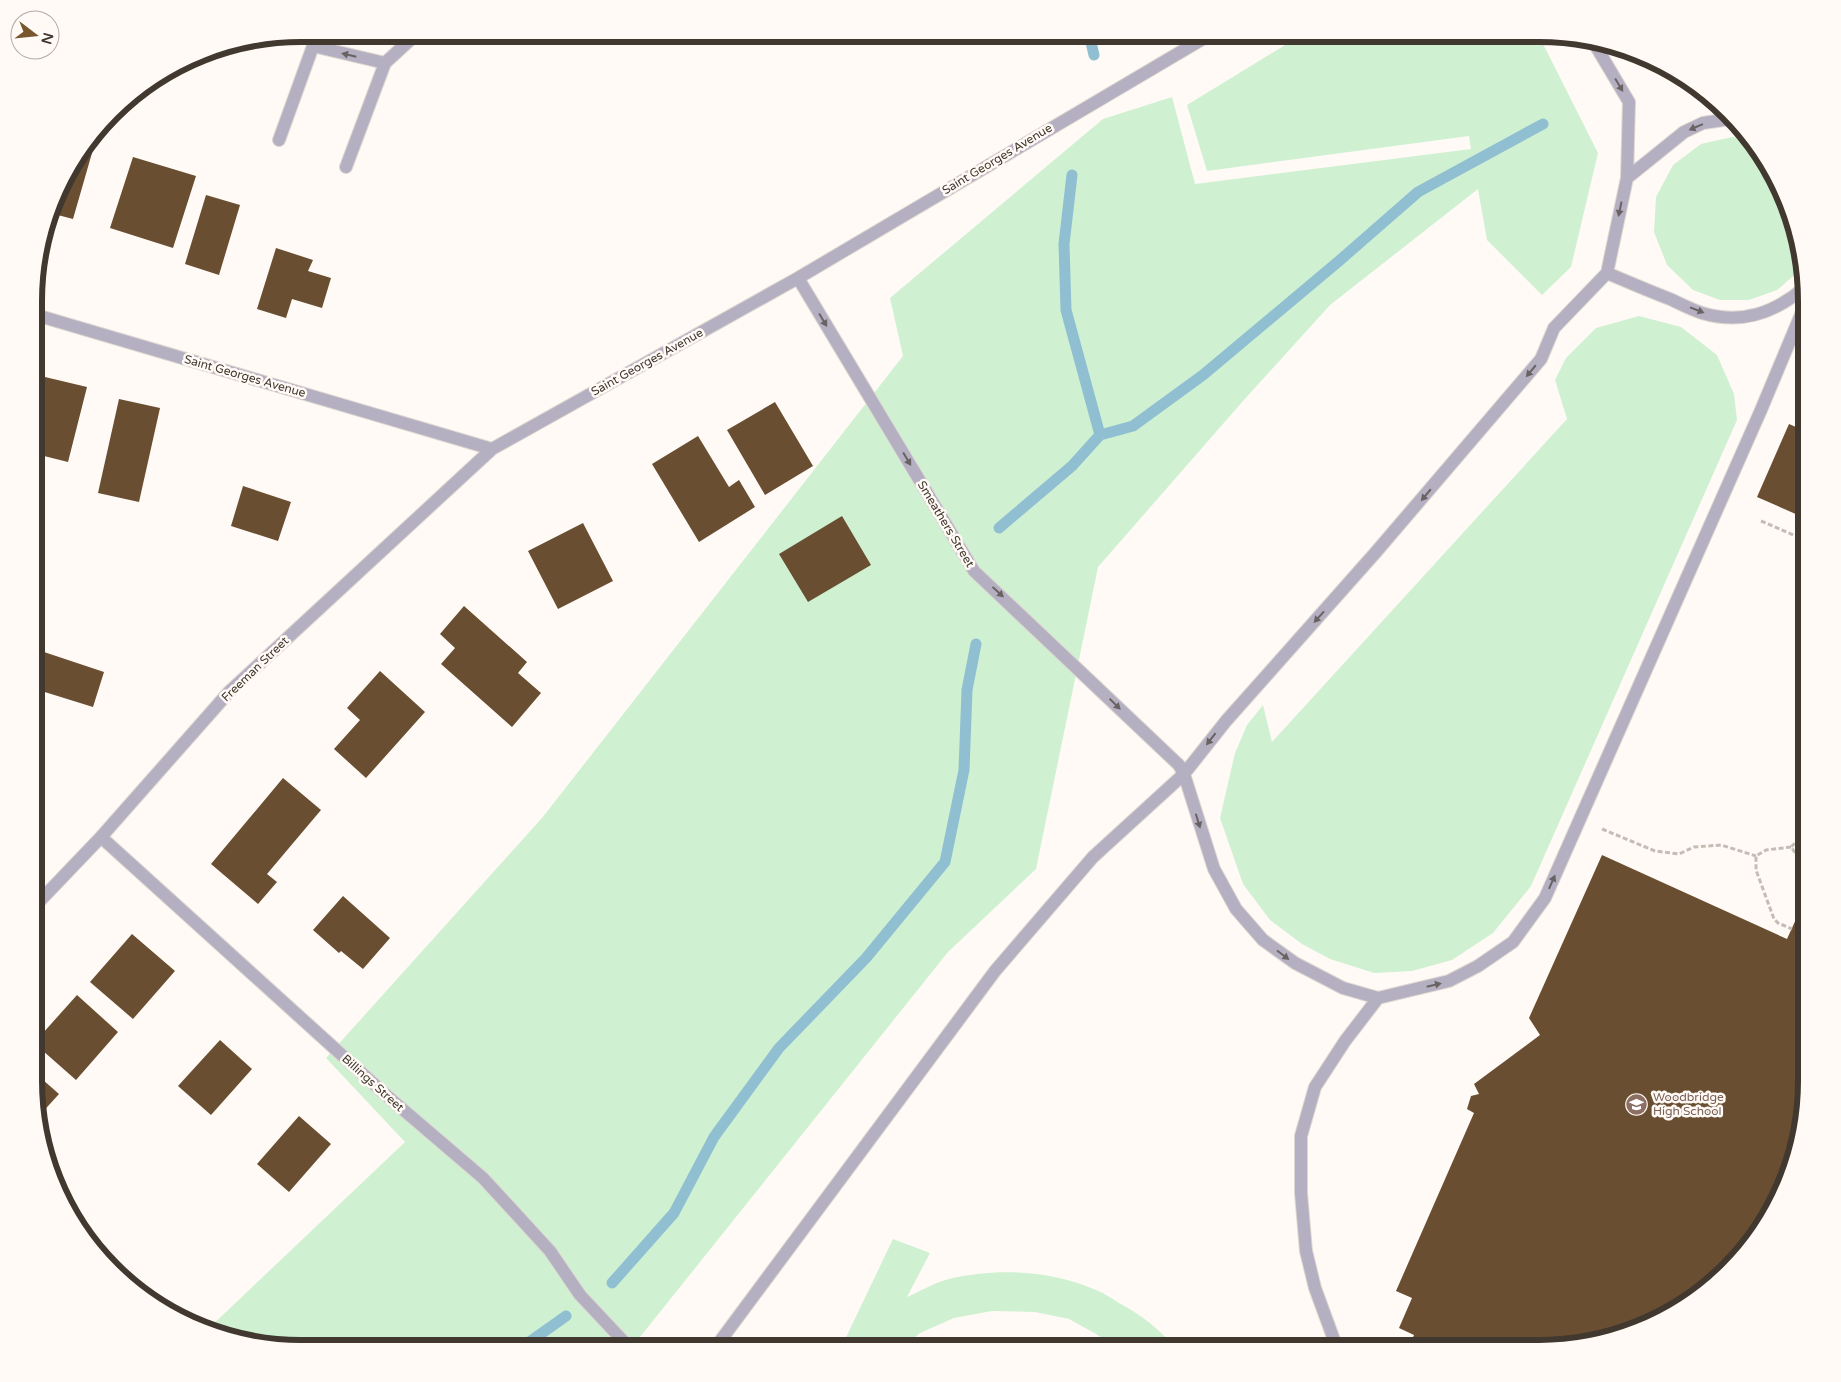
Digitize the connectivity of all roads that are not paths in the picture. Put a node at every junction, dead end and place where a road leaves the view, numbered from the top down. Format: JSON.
{"nodes":[{"id":1,"x":311,"y":42,"type":"edge"},
{"id":2,"x":318,"y":42,"type":"edge"},
{"id":3,"x":408,"y":42,"type":"edge"},
{"id":4,"x":1197,"y":42,"type":"edge"},
{"id":5,"x":1597,"y":49,"type":"edge"},
{"id":6,"x":385,"y":64,"type":"junction"},
{"id":7,"x":1725,"y":120,"type":"edge"},
{"id":8,"x":279,"y":140,"type":"dead end"},
{"id":9,"x":346,"y":167,"type":"dead end"},
{"id":10,"x":1627,"y":178,"type":"junction"},
{"id":11,"x":1606,"y":273,"type":"junction"},
{"id":12,"x":798,"y":278,"type":"junction"},
{"id":13,"x":1798,"y":294,"type":"edge"},
{"id":14,"x":42,"y":317,"type":"edge"},
{"id":15,"x":1798,"y":321,"type":"edge"},
{"id":16,"x":492,"y":449,"type":"junction"},
{"id":17,"x":1184,"y":774,"type":"junction"},
{"id":18,"x":100,"y":837,"type":"junction"},
{"id":19,"x":42,"y":899,"type":"edge"},
{"id":20,"x":1378,"y":998,"type":"junction"},
{"id":21,"x":622,"y":1340,"type":"edge"},
{"id":22,"x":721,"y":1340,"type":"edge"},
{"id":23,"x":1334,"y":1340,"type":"edge"}],
"edges":[{"from":1,"to":8,"type":"street"},
{"from":6,"to":2,"type":"street","one_way":true},
{"from":3,"to":6,"type":"street"},
{"from":4,"to":12,"type":"street","name":"Saint Georges Avenue"},
{"from":5,"to":10,"type":"street","one_way":true},
{"from":6,"to":9,"type":"street"},
{"from":7,"to":10,"type":"street","one_way":true},
{"from":10,"to":11,"type":"street","one_way":true},
{"from":11,"to":13,"type":"street","one_way":true},
{"from":11,"to":17,"type":"street","one_way":true},
{"from":12,"to":16,"type":"street","name":"Saint Georges Avenue"},
{"from":12,"to":17,"type":"street","name":"Smeathers Street","one_way":true},
{"from":14,"to":16,"type":"street","name":"Saint Georges Avenue"},
{"from":20,"to":15,"type":"street","one_way":true},
{"from":16,"to":18,"type":"street","name":"Freeman Street"},
{"from":17,"to":20,"type":"street","one_way":true},
{"from":17,"to":22,"type":"street"},
{"from":18,"to":19,"type":"street","name":"Freeman Street"},
{"from":18,"to":21,"type":"street","name":"Billings Street"},
{"from":20,"to":23,"type":"street"}]}
